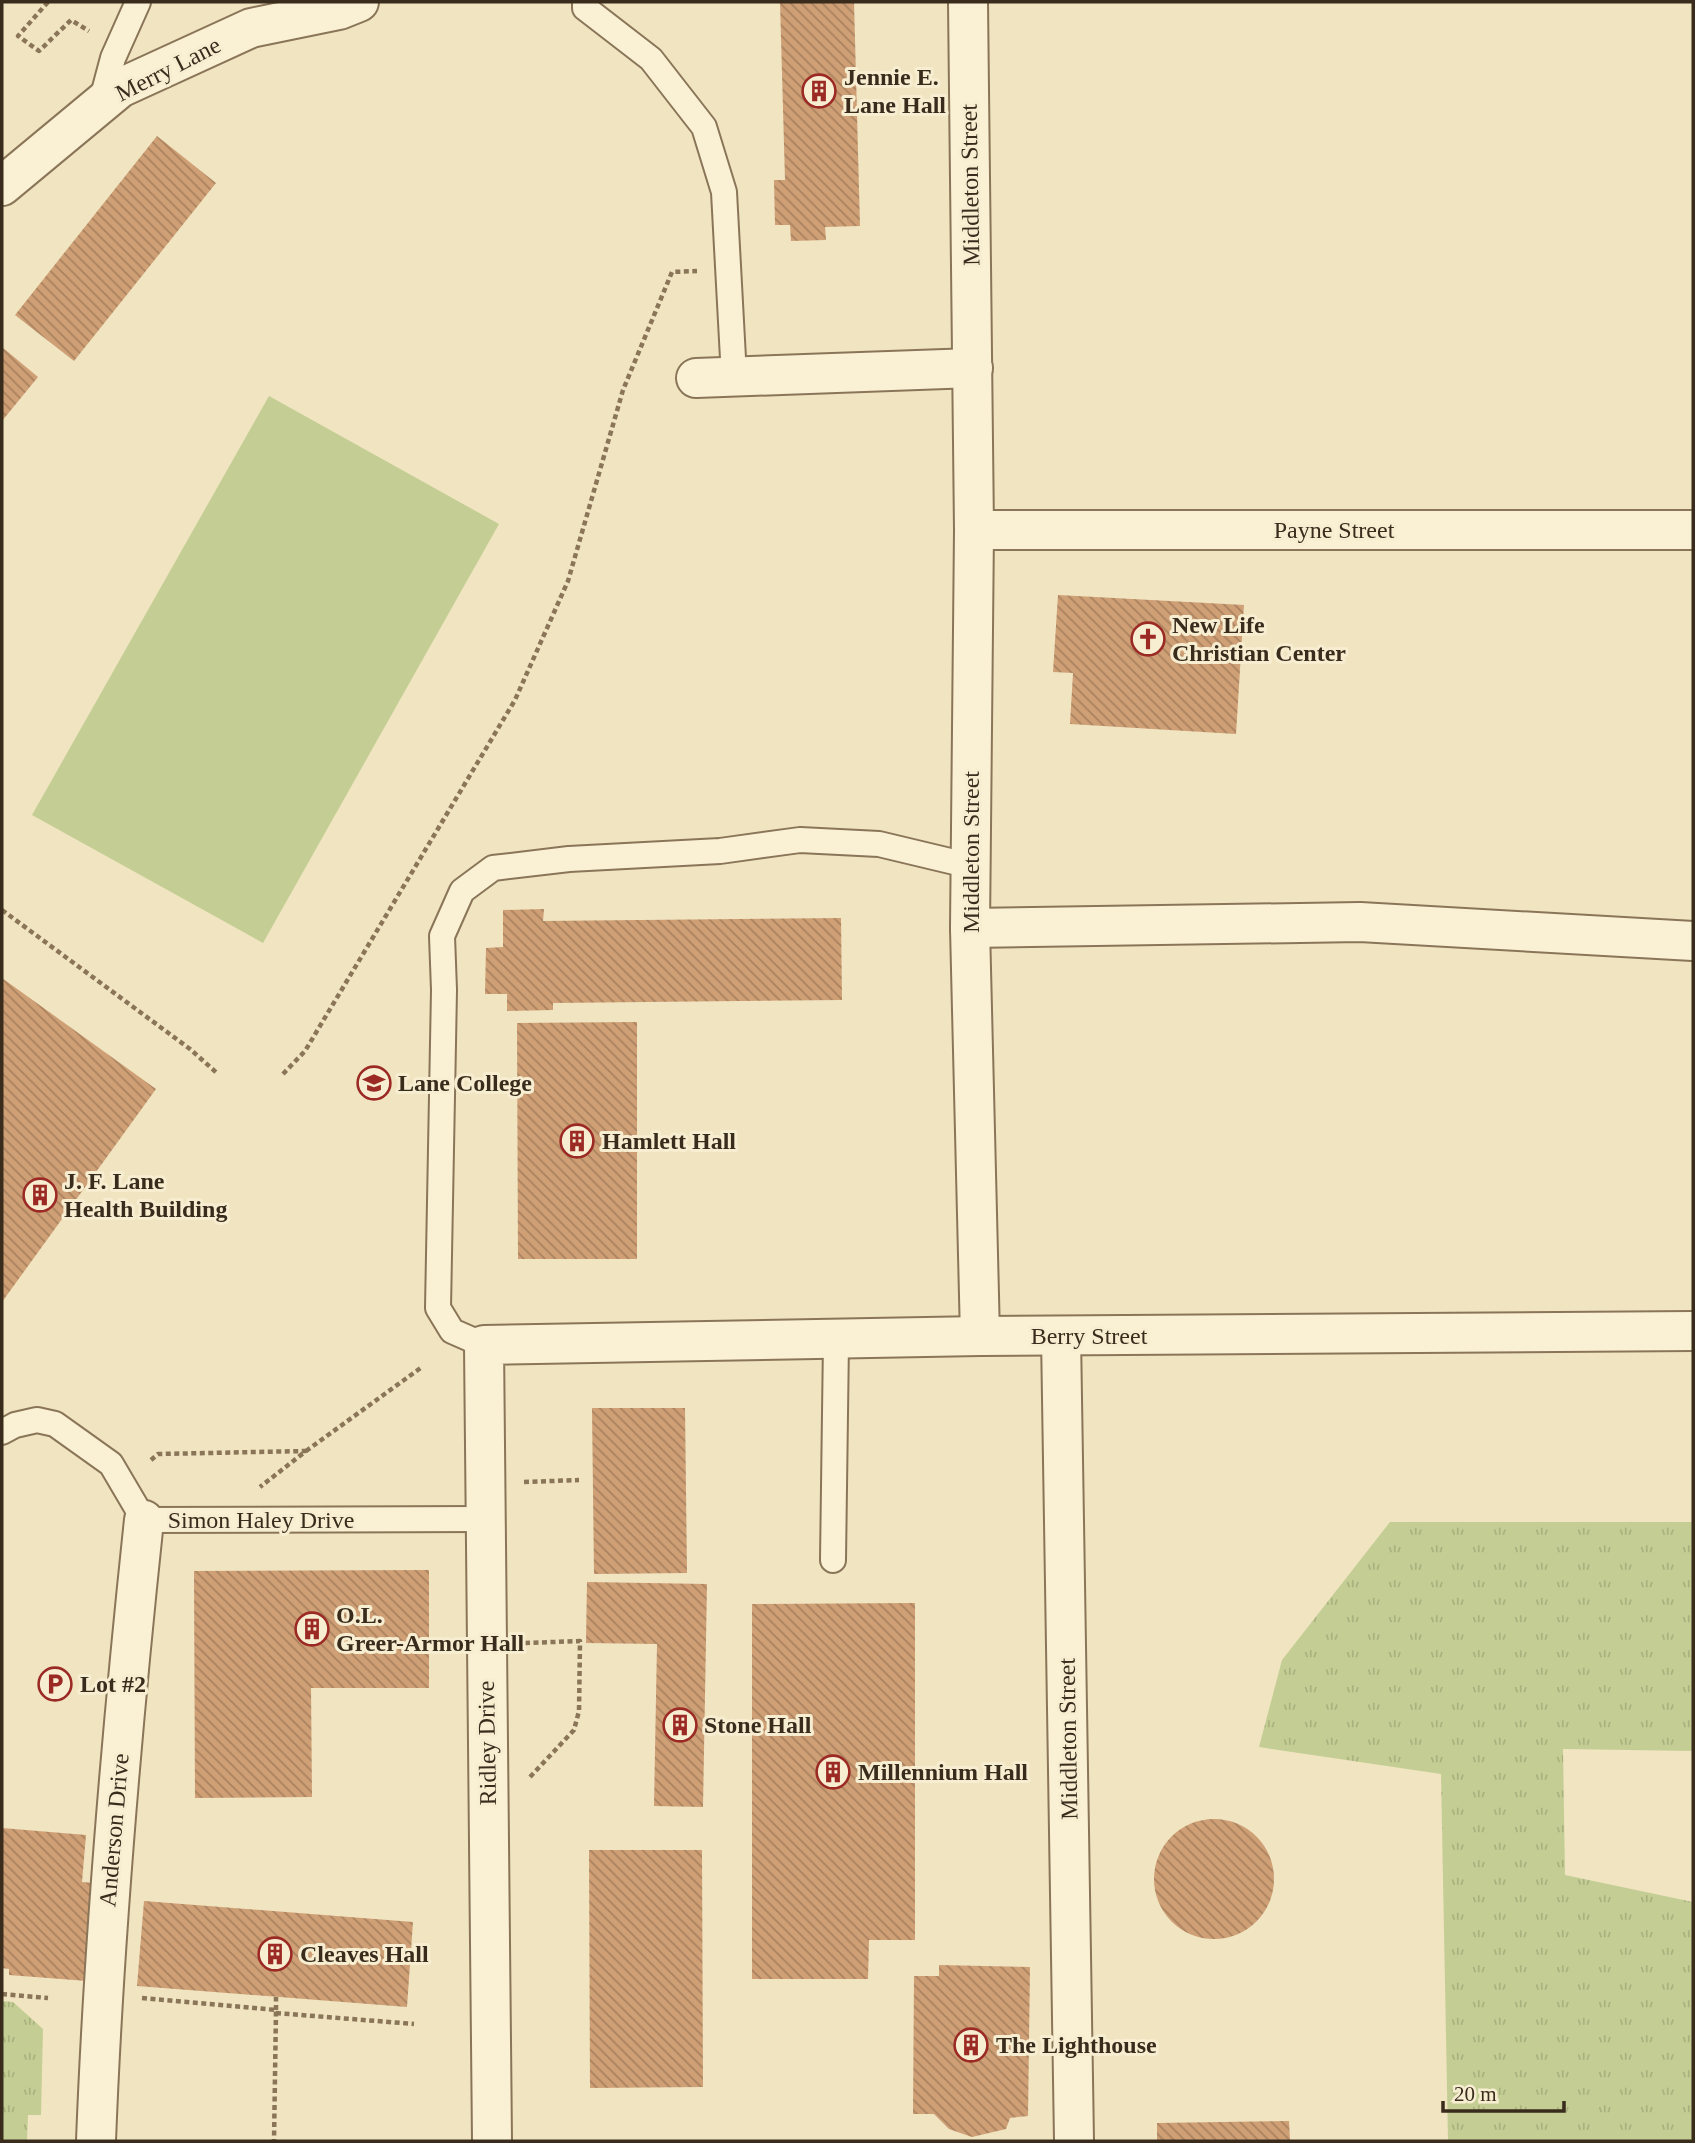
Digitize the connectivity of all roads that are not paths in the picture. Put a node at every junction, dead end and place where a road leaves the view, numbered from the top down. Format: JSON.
{"nodes":[{"id":1,"x":138,"y":2,"type":"edge"},
{"id":2,"x":359,"y":2,"type":"edge"},
{"id":3,"x":585,"y":2,"type":"edge"},
{"id":4,"x":968,"y":2,"type":"edge"},
{"id":5,"x":100,"y":105,"type":"junction"},
{"id":6,"x":2,"y":186,"type":"edge"},
{"id":7,"x":973,"y":368,"type":"junction"},
{"id":8,"x":734,"y":377,"type":"junction"},
{"id":9,"x":696,"y":378,"type":"dead end"},
{"id":10,"x":974,"y":530,"type":"junction"},
{"id":11,"x":1693,"y":530,"type":"edge"},
{"id":12,"x":971,"y":866,"type":"junction"},
{"id":13,"x":970,"y":928,"type":"junction"},
{"id":14,"x":1693,"y":941,"type":"edge"},
{"id":15,"x":1693,"y":1331,"type":"edge"},
{"id":16,"x":979,"y":1336,"type":"junction"},
{"id":17,"x":1061,"y":1336,"type":"junction"},
{"id":18,"x":836,"y":1341,"type":"junction"},
{"id":19,"x":484,"y":1345,"type":"junction"},
{"id":20,"x":2,"y":1432,"type":"edge"},
{"id":21,"x":484,"y":1519,"type":"junction"},
{"id":22,"x":144,"y":1520,"type":"junction"},
{"id":23,"x":833,"y":1560,"type":"dead end"},
{"id":24,"x":96,"y":2141,"type":"edge"},
{"id":25,"x":492,"y":2141,"type":"edge"},
{"id":26,"x":1074,"y":2141,"type":"edge"}],
"edges":[{"from":1,"to":5,"type":"lane"},
{"from":2,"to":5,"type":"street","name":"Merry Lane"},
{"from":3,"to":8,"type":"lane"},
{"from":4,"to":7,"type":"street","name":"Middleton Street"},
{"from":5,"to":6,"type":"street","name":"Merry Lane"},
{"from":7,"to":8,"type":"street"},
{"from":7,"to":10,"type":"street","name":"Middleton Street"},
{"from":8,"to":9,"type":"street"},
{"from":10,"to":11,"type":"street","name":"Payne Street"},
{"from":10,"to":12,"type":"street","name":"Middleton Street"},
{"from":12,"to":13,"type":"street","name":"Middleton Street"},
{"from":12,"to":19,"type":"lane"},
{"from":13,"to":14,"type":"street"},
{"from":13,"to":16,"type":"street","name":"Middleton Street"},
{"from":15,"to":17,"type":"street","name":"Berry Street"},
{"from":16,"to":17,"type":"street","name":"Berry Street"},
{"from":16,"to":18,"type":"street","name":"Berry Street"},
{"from":17,"to":26,"type":"street","name":"Middleton Street"},
{"from":18,"to":19,"type":"street","name":"Berry Street"},
{"from":18,"to":23,"type":"lane"},
{"from":19,"to":21,"type":"street","name":"Ridley Drive"},
{"from":20,"to":22,"type":"lane","name":"Simon Haley Drive"},
{"from":21,"to":22,"type":"lane","name":"Simon Haley Drive"},
{"from":21,"to":25,"type":"street","name":"Ridley Drive"},
{"from":22,"to":24,"type":"street","name":"Anderson Drive"}]}
